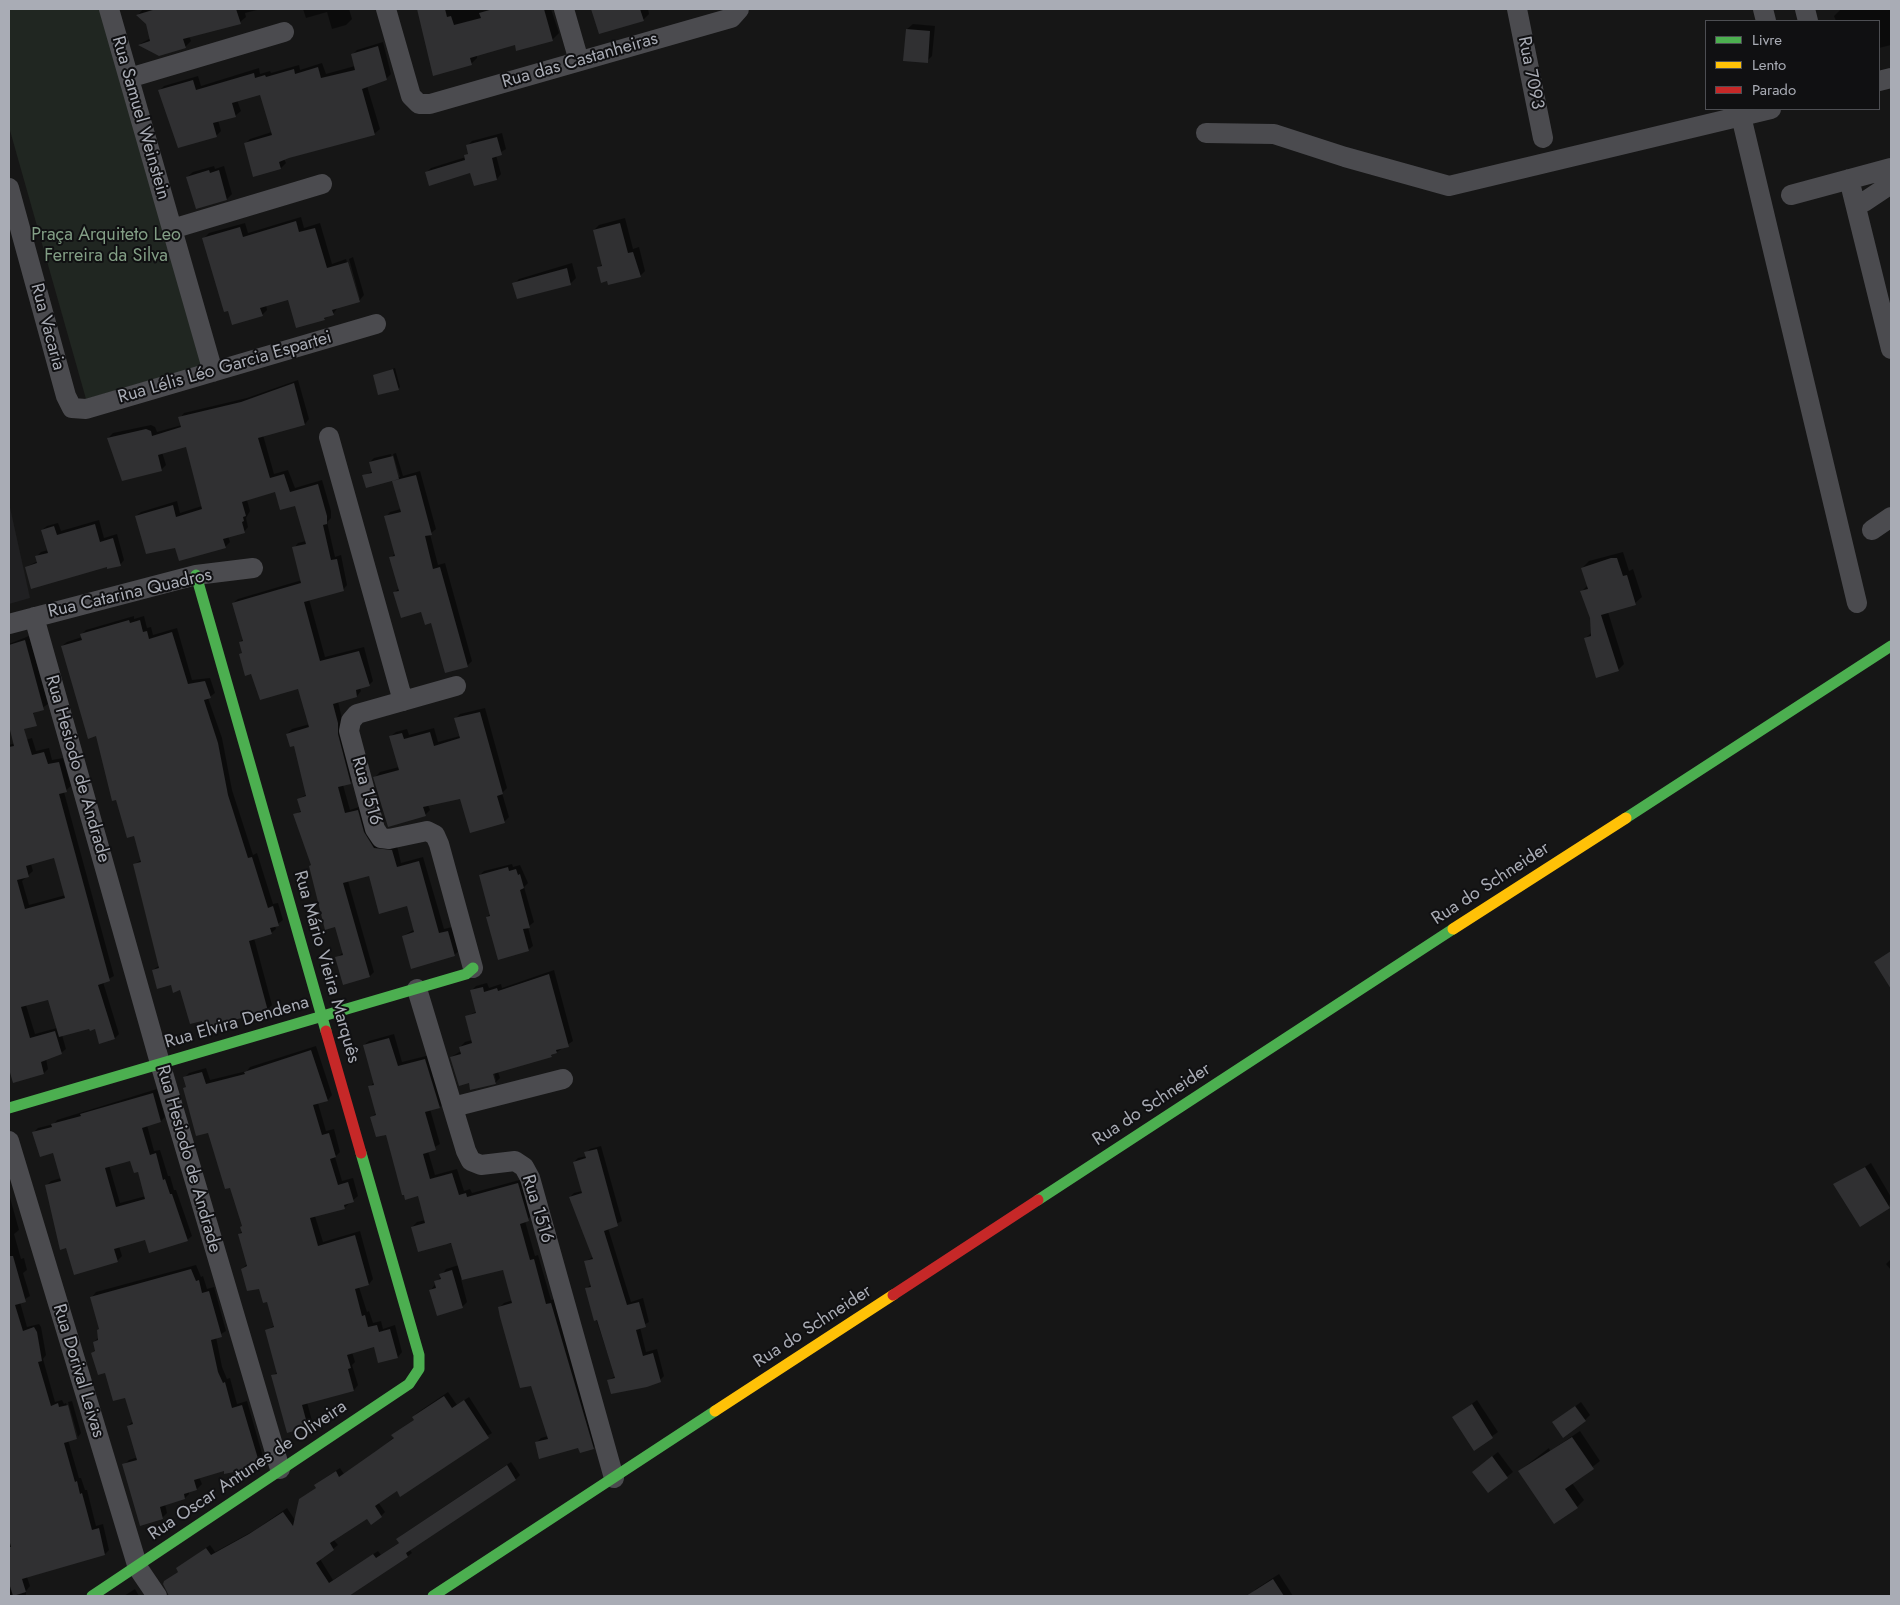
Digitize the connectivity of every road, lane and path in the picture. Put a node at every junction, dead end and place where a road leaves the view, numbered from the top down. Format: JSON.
{"nodes":[{"id":1,"x":109,"y":9,"type":"edge"},
{"id":2,"x":386,"y":9,"type":"edge"},
{"id":3,"x":564,"y":9,"type":"edge"},
{"id":4,"x":1517,"y":9,"type":"edge"},
{"id":5,"x":739,"y":10,"type":"edge"},
{"id":6,"x":284,"y":32,"type":"dead end"},
{"id":7,"x":579,"y":61,"type":"junction"},
{"id":8,"x":129,"y":78,"type":"junction"},
{"id":9,"x":1767,"y":110,"type":"edge"},
{"id":10,"x":1742,"y":116,"type":"junction"},
{"id":11,"x":1206,"y":134,"type":"dead end"},
{"id":12,"x":1543,"y":138,"type":"dead end"},
{"id":13,"x":1891,"y":168,"type":"edge"},
{"id":14,"x":1849,"y":179,"type":"junction"},
{"id":15,"x":322,"y":184,"type":"dead end"},
{"id":16,"x":1891,"y":184,"type":"edge"},
{"id":17,"x":9,"y":188,"type":"edge"},
{"id":18,"x":1791,"y":195,"type":"dead end"},
{"id":19,"x":1856,"y":204,"type":"junction"},
{"id":20,"x":172,"y":229,"type":"junction"},
{"id":21,"x":376,"y":324,"type":"dead end"},
{"id":22,"x":1891,"y":346,"type":"edge"},
{"id":23,"x":213,"y":372,"type":"junction"},
{"id":24,"x":72,"y":408,"type":"joint"},
{"id":25,"x":329,"y":437,"type":"dead end"},
{"id":26,"x":1891,"y":517,"type":"edge"},
{"id":27,"x":1872,"y":530,"type":"dead end"},
{"id":28,"x":253,"y":568,"type":"dead end"},
{"id":29,"x":196,"y":575,"type":"junction"},
{"id":30,"x":1857,"y":603,"type":"dead end"},
{"id":31,"x":34,"y":617,"type":"junction"},
{"id":32,"x":9,"y":624,"type":"edge"},
{"id":33,"x":1891,"y":646,"type":"edge"},
{"id":34,"x":456,"y":686,"type":"dead end"},
{"id":35,"x":403,"y":701,"type":"junction"},
{"id":36,"x":473,"y":968,"type":"joint"},
{"id":37,"x":417,"y":989,"type":"junction"},
{"id":38,"x":322,"y":1016,"type":"junction"},
{"id":39,"x":160,"y":1063,"type":"junction"},
{"id":40,"x":563,"y":1079,"type":"dead end"},
{"id":41,"x":453,"y":1107,"type":"junction"},
{"id":42,"x":9,"y":1108,"type":"edge"},
{"id":43,"x":9,"y":1141,"type":"edge"},
{"id":44,"x":419,"y":1369,"type":"joint"},
{"id":45,"x":280,"y":1469,"type":"junction"},
{"id":46,"x":614,"y":1478,"type":"junction"},
{"id":47,"x":138,"y":1568,"type":"junction"},
{"id":48,"x":92,"y":1596,"type":"edge"},
{"id":49,"x":156,"y":1596,"type":"edge"},
{"id":50,"x":434,"y":1596,"type":"edge"}],
"edges":[{"from":1,"to":8,"type":"street","name":"Rua Samuel Weinstein"},
{"from":2,"to":7,"type":"street","name":"Rua das Castanheiras"},
{"from":3,"to":7,"type":"street"},
{"from":4,"to":12,"type":"street","name":"Rua 7093"},
{"from":5,"to":7,"type":"street","name":"Rua das Castanheiras"},
{"from":6,"to":8,"type":"street"},
{"from":8,"to":20,"type":"street","name":"Rua Samuel Weinstein"},
{"from":9,"to":10,"type":"street"},
{"from":10,"to":11,"type":"street"},
{"from":10,"to":30,"type":"street"},
{"from":13,"to":14,"type":"street"},
{"from":14,"to":18,"type":"street"},
{"from":14,"to":19,"type":"street"},
{"from":15,"to":20,"type":"street"},
{"from":16,"to":19,"type":"street"},
{"from":17,"to":24,"type":"street","name":"Rua Vacaria"},
{"from":19,"to":22,"type":"street"},
{"from":20,"to":23,"type":"street","name":"Rua Samuel Weinstein"},
{"from":21,"to":23,"type":"street","name":"Rua Lélis Léo Garcia Espartei"},
{"from":23,"to":24,"type":"street","name":"Rua Lélis Léo Garcia Espartei"},
{"from":25,"to":35,"type":"street"},
{"from":26,"to":27,"type":"street"},
{"from":28,"to":29,"type":"street","name":"Rua Catarina Quadros"},
{"from":29,"to":31,"type":"street","name":"Rua Catarina Quadros"},
{"from":29,"to":38,"type":"street","name":"Rua Mário Vieira Marquês"},
{"from":31,"to":32,"type":"street","name":"Rua Catarina Quadros"},
{"from":31,"to":39,"type":"street","name":"Rua Hesiodo de Andrade"},
{"from":33,"to":46,"type":"street","name":"Rua do Schneider"},
{"from":34,"to":35,"type":"street","name":"Rua 1516"},
{"from":35,"to":36,"type":"street","name":"Rua 1516"},
{"from":36,"to":37,"type":"street","name":"Rua Elvira Dendena"},
{"from":37,"to":38,"type":"street","name":"Rua Elvira Dendena"},
{"from":37,"to":41,"type":"street","name":"Rua 1516"},
{"from":38,"to":39,"type":"street","name":"Rua Elvira Dendena"},
{"from":38,"to":44,"type":"street","name":"Rua Mário Vieira Marquês"},
{"from":39,"to":42,"type":"street","name":"Rua Elvira Dendena"},
{"from":39,"to":45,"type":"street","name":"Rua Hesiodo de Andrade"},
{"from":40,"to":41,"type":"street"},
{"from":41,"to":46,"type":"street","name":"Rua 1516"},
{"from":43,"to":47,"type":"street","name":"Rua Dorival Leivas"},
{"from":44,"to":45,"type":"street","name":"Rua Oscar Antunes de Oliveira"},
{"from":45,"to":47,"type":"street","name":"Rua Oscar Antunes de Oliveira"},
{"from":46,"to":50,"type":"street","name":"Rua do Schneider"},
{"from":47,"to":48,"type":"street","name":"Rua Oscar Antunes de Oliveira"},
{"from":47,"to":49,"type":"street","name":"Rua Dorival Leivas"}]}
